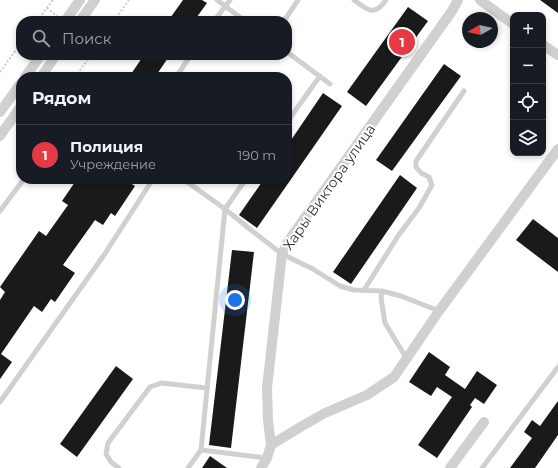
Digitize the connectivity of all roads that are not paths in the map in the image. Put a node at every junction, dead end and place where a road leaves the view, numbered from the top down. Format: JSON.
{"nodes":[{"id":1,"x":80,"y":0,"type":"edge"},
{"id":2,"x":95,"y":0,"type":"edge"},
{"id":3,"x":217,"y":0,"type":"edge"},
{"id":4,"x":230,"y":0,"type":"edge"},
{"id":5,"x":298,"y":0,"type":"edge"},
{"id":6,"x":354,"y":0,"type":"edge"},
{"id":7,"x":386,"y":0,"type":"edge"},
{"id":8,"x":458,"y":0,"type":"edge"},
{"id":9,"x":480,"y":0,"type":"edge"},
{"id":10,"x":225,"y":6,"type":"junction"},
{"id":11,"x":68,"y":16,"type":"edge"},
{"id":12,"x":84,"y":16,"type":"edge"},
{"id":13,"x":218,"y":16,"type":"edge"},
{"id":14,"x":239,"y":16,"type":"edge"},
{"id":15,"x":287,"y":16,"type":"edge"},
{"id":16,"x":510,"y":22,"type":"edge"},
{"id":17,"x":546,"y":47,"type":"edge"},
{"id":18,"x":558,"y":55,"type":"edge"},
{"id":19,"x":292,"y":56,"type":"edge"},
{"id":20,"x":37,"y":60,"type":"edge"},
{"id":21,"x":52,"y":60,"type":"edge"},
{"id":22,"x":188,"y":60,"type":"edge"},
{"id":23,"x":28,"y":72,"type":"edge"},
{"id":24,"x":44,"y":72,"type":"edge"},
{"id":25,"x":179,"y":72,"type":"edge"},
{"id":26,"x":320,"y":76,"type":"junction"},
{"id":27,"x":330,"y":84,"type":"dead end"},
{"id":28,"x":16,"y":89,"type":"edge"},
{"id":29,"x":464,"y":91,"type":"dead end"},
{"id":30,"x":0,"y":112,"type":"edge"},
{"id":31,"x":16,"y":113,"type":"edge"},
{"id":32,"x":292,"y":115,"type":"edge"},
{"id":33,"x":0,"y":136,"type":"edge"},
{"id":34,"x":557,"y":152,"type":"edge"},
{"id":35,"x":20,"y":184,"type":"edge"},
{"id":36,"x":149,"y":184,"type":"edge"},
{"id":37,"x":190,"y":184,"type":"edge"},
{"id":38,"x":242,"y":184,"type":"edge"},
{"id":39,"x":225,"y":209,"type":"junction"},
{"id":40,"x":0,"y":211,"type":"edge"},
{"id":41,"x":282,"y":254,"type":"junction"},
{"id":42,"x":364,"y":290,"type":"junction"},
{"id":43,"x":382,"y":291,"type":"junction"},
{"id":44,"x":439,"y":311,"type":"junction"},
{"id":45,"x":406,"y":359,"type":"junction"},
{"id":46,"x":558,"y":367,"type":"edge"},
{"id":47,"x":207,"y":388,"type":"junction"},
{"id":48,"x":0,"y":402,"type":"edge"},
{"id":49,"x":484,"y":422,"type":"dead end"},
{"id":50,"x":271,"y":445,"type":"junction"},
{"id":51,"x":201,"y":450,"type":"junction"},
{"id":52,"x":267,"y":458,"type":"junction"},
{"id":53,"x":119,"y":468,"type":"edge"},
{"id":54,"x":188,"y":468,"type":"edge"},
{"id":55,"x":261,"y":468,"type":"edge"},
{"id":56,"x":450,"y":468,"type":"edge"},
{"id":57,"x":482,"y":468,"type":"edge"}],
"edges":[{"from":1,"to":11,"type":"street"},
{"from":2,"to":12,"type":"street"},
{"from":3,"to":10,"type":"lane"},
{"from":4,"to":10,"type":"lane"},
{"from":5,"to":15,"type":"lane"},
{"from":6,"to":7,"type":"lane"},
{"from":8,"to":41,"type":"street","name":"Хары Виктора улица"},
{"from":9,"to":16,"type":"street"},
{"from":10,"to":13,"type":"lane"},
{"from":10,"to":14,"type":"lane"},
{"from":17,"to":18,"type":"street"},
{"from":19,"to":26,"type":"lane"},
{"from":20,"to":23,"type":"street"},
{"from":21,"to":24,"type":"street"},
{"from":22,"to":25,"type":"lane"},
{"from":26,"to":27,"type":"lane"},
{"from":26,"to":32,"type":"lane"},
{"from":28,"to":30,"type":"street"},
{"from":29,"to":42,"type":"lane"},
{"from":31,"to":33,"type":"street"},
{"from":34,"to":44,"type":"street"},
{"from":35,"to":40,"type":"lane"},
{"from":36,"to":48,"type":"lane"},
{"from":37,"to":39,"type":"lane"},
{"from":38,"to":39,"type":"lane"},
{"from":39,"to":41,"type":"lane"},
{"from":39,"to":47,"type":"lane"},
{"from":41,"to":42,"type":"lane"},
{"from":41,"to":50,"type":"street","name":"Хары Виктора улица"},
{"from":42,"to":43,"type":"lane"},
{"from":43,"to":44,"type":"lane"},
{"from":43,"to":45,"type":"lane"},
{"from":44,"to":45,"type":"street"},
{"from":45,"to":50,"type":"street"},
{"from":46,"to":57,"type":"lane"},
{"from":47,"to":51,"type":"lane"},
{"from":47,"to":53,"type":"lane"},
{"from":49,"to":56,"type":"street"},
{"from":50,"to":52,"type":"street","name":"Хары Виктора улица"},
{"from":51,"to":52,"type":"lane"},
{"from":51,"to":54,"type":"lane"},
{"from":52,"to":55,"type":"street","name":"Хары Виктора улица"}]}
